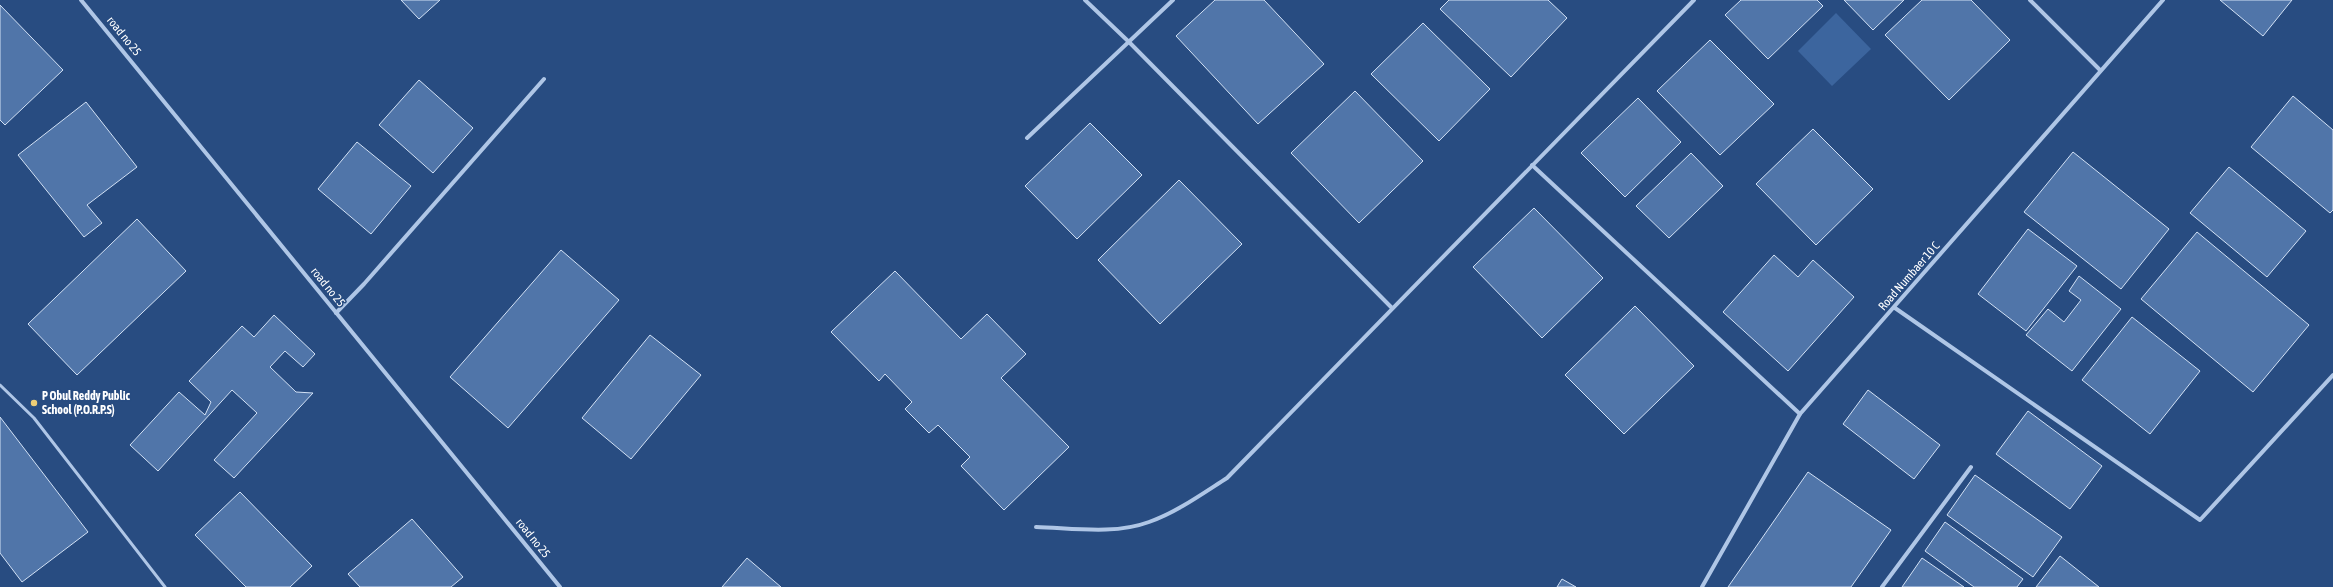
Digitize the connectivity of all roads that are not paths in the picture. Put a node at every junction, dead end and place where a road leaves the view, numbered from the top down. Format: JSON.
{"nodes":[{"id":1,"x":81,"y":0,"type":"edge"},
{"id":2,"x":1084,"y":0,"type":"edge"},
{"id":3,"x":1173,"y":0,"type":"edge"},
{"id":4,"x":1694,"y":0,"type":"edge"},
{"id":5,"x":2030,"y":0,"type":"edge"},
{"id":6,"x":2162,"y":0,"type":"edge"},
{"id":7,"x":1130,"y":42,"type":"junction"},
{"id":8,"x":2100,"y":70,"type":"junction"},
{"id":9,"x":544,"y":79,"type":"dead end"},
{"id":10,"x":1027,"y":138,"type":"dead end"},
{"id":11,"x":1532,"y":165,"type":"junction"},
{"id":12,"x":1391,"y":307,"type":"junction"},
{"id":13,"x":1895,"y":308,"type":"junction"},
{"id":14,"x":336,"y":312,"type":"junction"},
{"id":15,"x":2333,"y":375,"type":"edge"},
{"id":16,"x":0,"y":385,"type":"edge"},
{"id":17,"x":1800,"y":414,"type":"junction"},
{"id":18,"x":1971,"y":467,"type":"dead end"},
{"id":19,"x":1036,"y":527,"type":"dead end"},
{"id":20,"x":165,"y":587,"type":"edge"},
{"id":21,"x":560,"y":587,"type":"edge"},
{"id":22,"x":1702,"y":587,"type":"edge"},
{"id":23,"x":1882,"y":587,"type":"edge"}],
"edges":[{"from":1,"to":14,"type":"street","name":"road no 25"},
{"from":2,"to":7,"type":"street"},
{"from":3,"to":7,"type":"street"},
{"from":4,"to":11,"type":"street"},
{"from":5,"to":8,"type":"street"},
{"from":6,"to":8,"type":"street","name":"Road Numbaer 10 C"},
{"from":7,"to":10,"type":"street"},
{"from":7,"to":12,"type":"street"},
{"from":8,"to":13,"type":"street","name":"Road Numbaer 10 C"},
{"from":9,"to":14,"type":"street"},
{"from":11,"to":12,"type":"street"},
{"from":11,"to":17,"type":"street"},
{"from":12,"to":19,"type":"street"},
{"from":13,"to":15,"type":"street"},
{"from":13,"to":17,"type":"street","name":"Road Numbaer 10 C"},
{"from":14,"to":21,"type":"street","name":"road no 25"},
{"from":16,"to":20,"type":"lane"},
{"from":17,"to":22,"type":"street","name":"Road Numbaer 10 C"},
{"from":18,"to":23,"type":"street"}]}
